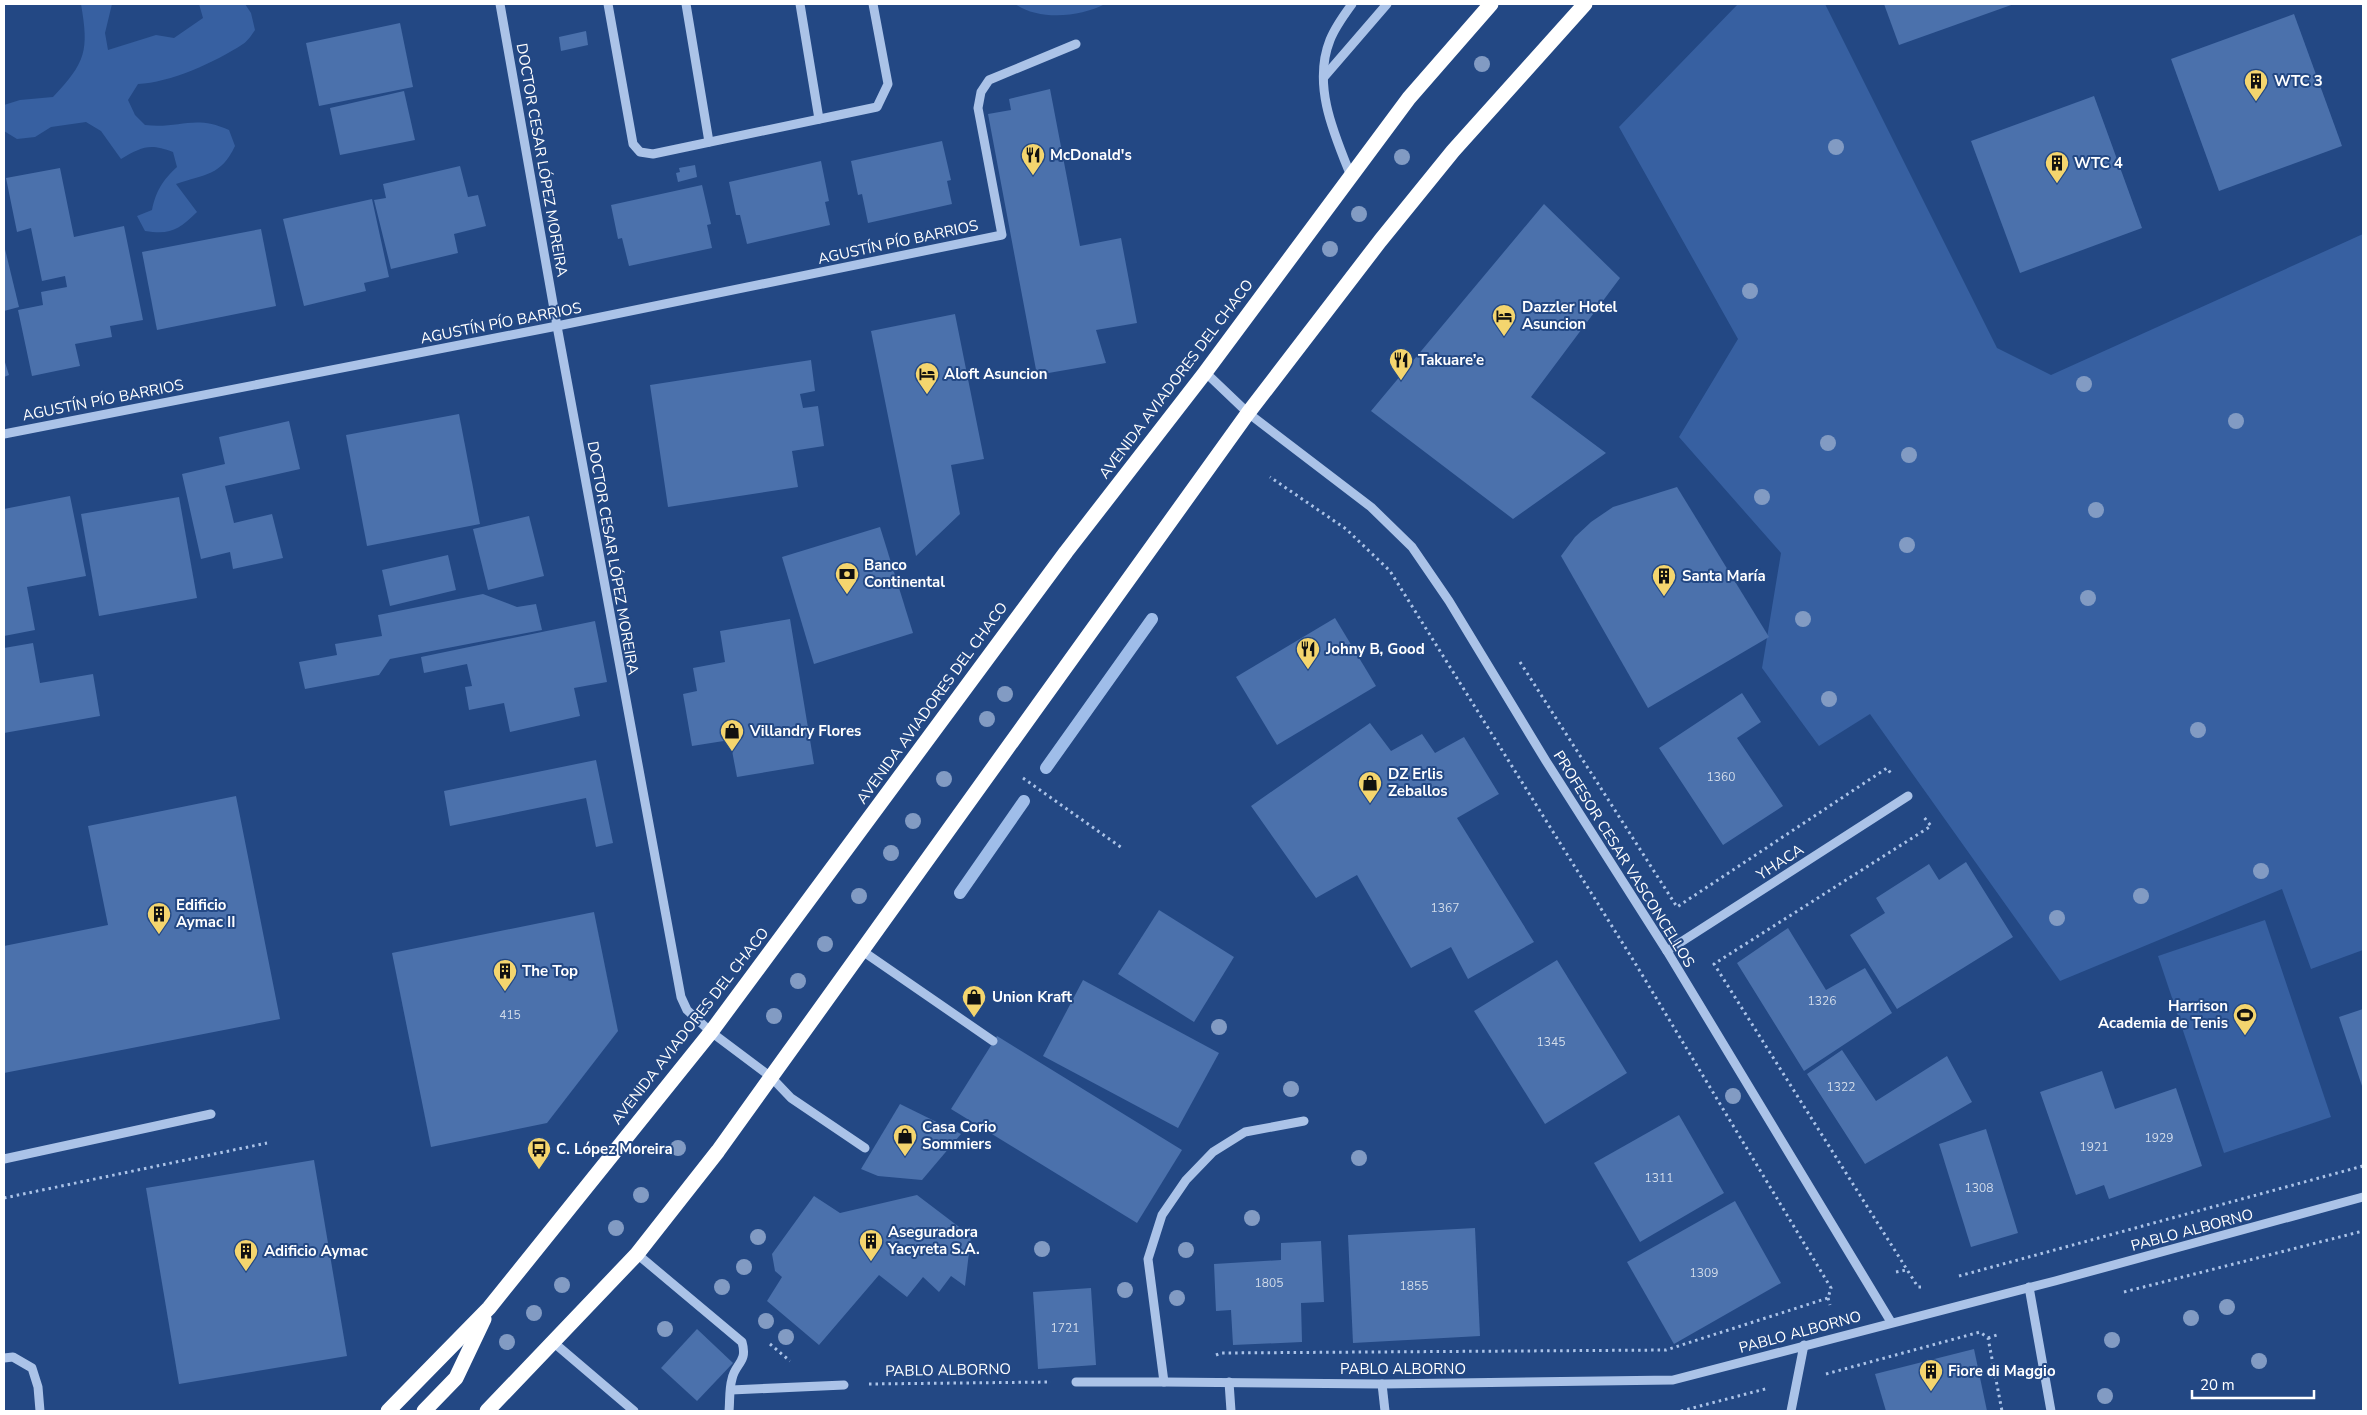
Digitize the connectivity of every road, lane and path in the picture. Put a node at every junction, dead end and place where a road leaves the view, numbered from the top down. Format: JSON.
{"nodes":[{"id":1,"x":500,"y":4,"type":"edge"},
{"id":2,"x":608,"y":4,"type":"edge"},
{"id":3,"x":686,"y":4,"type":"edge"},
{"id":4,"x":800,"y":4,"type":"edge"},
{"id":5,"x":873,"y":4,"type":"edge"},
{"id":6,"x":1352,"y":4,"type":"edge"},
{"id":7,"x":1387,"y":4,"type":"edge"},
{"id":8,"x":1491,"y":4,"type":"edge"},
{"id":9,"x":1585,"y":4,"type":"edge"},
{"id":10,"x":1076,"y":44,"type":"dead end"},
{"id":11,"x":1322,"y":79,"type":"junction"},
{"id":12,"x":819,"y":119,"type":"junction"},
{"id":13,"x":709,"y":142,"type":"junction"},
{"id":14,"x":1351,"y":176,"type":"junction"},
{"id":15,"x":557,"y":326,"type":"junction"},
{"id":16,"x":1205,"y":372,"type":"junction"},
{"id":17,"x":1248,"y":414,"type":"junction"},
{"id":18,"x":4,"y":434,"type":"edge"},
{"id":19,"x":1270,"y":477,"type":"dead end"},
{"id":20,"x":1516,"y":655,"type":"dead end"},
{"id":21,"x":998,"y":760,"type":"junction"},
{"id":22,"x":1908,"y":796,"type":"junction"},
{"id":23,"x":1122,"y":848,"type":"dead end"},
{"id":24,"x":861,"y":950,"type":"junction"},
{"id":25,"x":1667,"y":951,"type":"junction"},
{"id":26,"x":1708,"y":956,"type":"dead end"},
{"id":27,"x":1714,"y":964,"type":"junction"},
{"id":28,"x":711,"y":1032,"type":"junction"},
{"id":29,"x":993,"y":1041,"type":"dead end"},
{"id":30,"x":771,"y":1077,"type":"junction"},
{"id":31,"x":211,"y":1114,"type":"dead end"},
{"id":32,"x":1304,"y":1121,"type":"dead end"},
{"id":33,"x":267,"y":1143,"type":"dead end"},
{"id":34,"x":866,"y":1148,"type":"dead end"},
{"id":35,"x":4,"y":1159,"type":"edge"},
{"id":36,"x":2363,"y":1166,"type":"edge"},
{"id":37,"x":4,"y":1198,"type":"edge"},
{"id":38,"x":2363,"y":1198,"type":"edge"},
{"id":39,"x":2363,"y":1231,"type":"edge"},
{"id":40,"x":636,"y":1254,"type":"junction"},
{"id":41,"x":1907,"y":1270,"type":"junction"},
{"id":42,"x":1896,"y":1272,"type":"dead end"},
{"id":43,"x":1950,"y":1278,"type":"dead end"},
{"id":44,"x":1926,"y":1285,"type":"dead end"},
{"id":45,"x":1839,"y":1287,"type":"dead end"},
{"id":46,"x":2030,"y":1287,"type":"junction"},
{"id":47,"x":1831,"y":1288,"type":"junction"},
{"id":48,"x":2118,"y":1294,"type":"dead end"},
{"id":49,"x":1828,"y":1298,"type":"junction"},
{"id":50,"x":1830,"y":1305,"type":"dead end"},
{"id":51,"x":489,"y":1308,"type":"junction"},
{"id":52,"x":1891,"y":1322,"type":"junction"},
{"id":53,"x":1997,"y":1335,"type":"dead end"},
{"id":54,"x":1988,"y":1338,"type":"junction"},
{"id":55,"x":553,"y":1342,"type":"junction"},
{"id":56,"x":1804,"y":1345,"type":"junction"},
{"id":57,"x":1212,"y":1357,"type":"dead end"},
{"id":58,"x":4,"y":1358,"type":"edge"},
{"id":59,"x":1797,"y":1381,"type":"junction"},
{"id":60,"x":1076,"y":1382,"type":"joint"},
{"id":61,"x":1164,"y":1382,"type":"junction"},
{"id":62,"x":1229,"y":1382,"type":"junction"},
{"id":63,"x":1382,"y":1384,"type":"junction"},
{"id":64,"x":844,"y":1385,"type":"joint"},
{"id":65,"x":731,"y":1390,"type":"junction"},
{"id":66,"x":40,"y":1411,"type":"edge"},
{"id":67,"x":388,"y":1411,"type":"edge"},
{"id":68,"x":424,"y":1411,"type":"edge"},
{"id":69,"x":487,"y":1411,"type":"edge"},
{"id":70,"x":634,"y":1411,"type":"edge"},
{"id":71,"x":729,"y":1411,"type":"edge"},
{"id":72,"x":1231,"y":1411,"type":"edge"},
{"id":73,"x":1385,"y":1411,"type":"edge"},
{"id":74,"x":1681,"y":1411,"type":"edge"},
{"id":75,"x":1791,"y":1411,"type":"edge"},
{"id":76,"x":2002,"y":1411,"type":"edge"},
{"id":77,"x":2051,"y":1411,"type":"edge"}],
"edges":[{"from":1,"to":15,"type":"street","name":"DOCTOR CESAR LÓPEZ MOREIRA"},
{"from":2,"to":13,"type":"street"},
{"from":3,"to":13,"type":"street"},
{"from":4,"to":12,"type":"street"},
{"from":5,"to":12,"type":"street"},
{"from":6,"to":11,"type":"street"},
{"from":7,"to":11,"type":"street"},
{"from":8,"to":14,"type":"highway","name":"AVENIDA AVIADORES DEL CHACO"},
{"from":9,"to":17,"type":"highway"},
{"from":10,"to":15,"type":"street","name":"AGUSTÍN PÍO BARRIOS"},
{"from":11,"to":14,"type":"street"},
{"from":12,"to":13,"type":"street"},
{"from":14,"to":16,"type":"highway","name":"AVENIDA AVIADORES DEL CHACO"},
{"from":15,"to":18,"type":"street","name":"AGUSTÍN PÍO BARRIOS"},
{"from":15,"to":28,"type":"street","name":"DOCTOR CESAR LÓPEZ MOREIRA"},
{"from":16,"to":17,"type":"street","name":"PROFESOR CESAR VASCONCELLOS"},
{"from":16,"to":28,"type":"highway","name":"AVENIDA AVIADORES DEL CHACO"},
{"from":17,"to":21,"type":"highway"},
{"from":17,"to":25,"type":"street","name":"PROFESOR CESAR VASCONCELLOS"},
{"from":19,"to":47,"type":"path"},
{"from":20,"to":22,"type":"path"},
{"from":21,"to":23,"type":"path"},
{"from":21,"to":24,"type":"highway"},
{"from":22,"to":25,"type":"street","name":"YHACA"},
{"from":22,"to":27,"type":"path"},
{"from":24,"to":29,"type":"street"},
{"from":24,"to":30,"type":"highway"},
{"from":25,"to":52,"type":"street","name":"PROFESOR CESAR VASCONCELLOS"},
{"from":26,"to":27,"type":"path"},
{"from":27,"to":41,"type":"path"},
{"from":28,"to":30,"type":"street","name":"DOCTOR CESAR LÓPEZ MOREIRA"},
{"from":28,"to":51,"type":"highway","name":"AVENIDA AVIADORES DEL CHACO"},
{"from":30,"to":34,"type":"street","name":"DOCTOR CESAR LÓPEZ MOREIRA"},
{"from":30,"to":40,"type":"highway"},
{"from":31,"to":35,"type":"street"},
{"from":32,"to":61,"type":"street"},
{"from":33,"to":37,"type":"path"},
{"from":36,"to":43,"type":"path"},
{"from":38,"to":46,"type":"street","name":"PABLO ALBORNO"},
{"from":39,"to":48,"type":"path"},
{"from":40,"to":55,"type":"highway"},
{"from":40,"to":65,"type":"street"},
{"from":41,"to":42,"type":"path"},
{"from":41,"to":44,"type":"path"},
{"from":45,"to":47,"type":"path"},
{"from":46,"to":52,"type":"street","name":"PABLO ALBORNO"},
{"from":46,"to":77,"type":"street"},
{"from":47,"to":49,"type":"path"},
{"from":49,"to":50,"type":"path"},
{"from":49,"to":57,"type":"path"},
{"from":51,"to":67,"type":"highway","name":"AVENIDA AVIADORES DEL CHACO"},
{"from":51,"to":68,"type":"highway"},
{"from":52,"to":56,"type":"street","name":"PABLO ALBORNO"},
{"from":53,"to":54,"type":"path"},
{"from":54,"to":59,"type":"path"},
{"from":54,"to":76,"type":"path"},
{"from":55,"to":69,"type":"highway"},
{"from":55,"to":70,"type":"street"},
{"from":56,"to":59,"type":"street"},
{"from":56,"to":63,"type":"street","name":"PABLO ALBORNO"},
{"from":58,"to":66,"type":"street"},
{"from":59,"to":74,"type":"path"},
{"from":59,"to":75,"type":"street"},
{"from":60,"to":61,"type":"street","name":"PABLO ALBORNO"},
{"from":60,"to":64,"type":"path","name":"PABLO ALBORNO"},
{"from":61,"to":62,"type":"street","name":"PABLO ALBORNO"},
{"from":62,"to":63,"type":"street","name":"PABLO ALBORNO"},
{"from":62,"to":72,"type":"street"},
{"from":63,"to":73,"type":"street"},
{"from":64,"to":65,"type":"street"},
{"from":65,"to":71,"type":"street"}]}
